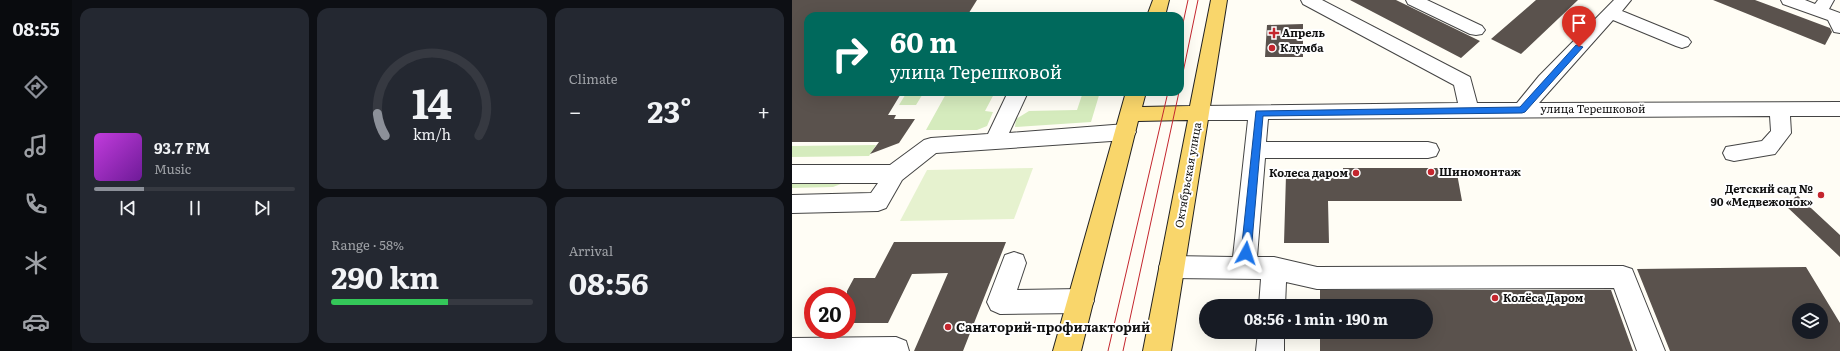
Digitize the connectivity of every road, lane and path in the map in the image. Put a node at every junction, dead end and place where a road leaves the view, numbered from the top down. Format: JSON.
{"nodes":[{"id":1,"x":1161,"y":0,"type":"edge"},
{"id":2,"x":1219,"y":0,"type":"edge"},
{"id":3,"x":1309,"y":0,"type":"edge"},
{"id":4,"x":1414,"y":0,"type":"edge"},
{"id":5,"x":1789,"y":0,"type":"edge"},
{"id":6,"x":1822,"y":5,"type":"edge"},
{"id":7,"x":1617,"y":6,"type":"edge"},
{"id":8,"x":1157,"y":12,"type":"edge"},
{"id":9,"x":1840,"y":28,"type":"edge"},
{"id":10,"x":1476,"y":30,"type":"dead end"},
{"id":11,"x":1682,"y":42,"type":"dead end"},
{"id":12,"x":1016,"y":96,"type":"edge"},
{"id":13,"x":1135,"y":96,"type":"edge"},
{"id":14,"x":1780,"y":109,"type":"junction"},
{"id":15,"x":1840,"y":109,"type":"edge"},
{"id":16,"x":1469,"y":110,"type":"junction"},
{"id":17,"x":1522,"y":110,"type":"junction"},
{"id":18,"x":1259,"y":113,"type":"junction"},
{"id":19,"x":1199,"y":114,"type":"junction"},
{"id":20,"x":1128,"y":123,"type":"junction"},
{"id":21,"x":995,"y":141,"type":"junction"},
{"id":22,"x":1255,"y":150,"type":"junction"},
{"id":23,"x":1428,"y":150,"type":"dead end"},
{"id":24,"x":1734,"y":153,"type":"dead end"},
{"id":25,"x":792,"y":174,"type":"edge"},
{"id":26,"x":894,"y":174,"type":"junction"},
{"id":27,"x":792,"y":204,"type":"edge"},
{"id":28,"x":1014,"y":263,"type":"dead end"},
{"id":29,"x":1171,"y":267,"type":"junction"},
{"id":30,"x":1244,"y":268,"type":"junction"},
{"id":31,"x":1274,"y":268,"type":"junction"},
{"id":32,"x":1272,"y":299,"type":"edge"},
{"id":33,"x":1080,"y":301,"type":"junction"},
{"id":34,"x":1271,"y":339,"type":"edge"},
{"id":35,"x":896,"y":350,"type":"dead end"},
{"id":36,"x":792,"y":351,"type":"edge"},
{"id":37,"x":1067,"y":351,"type":"edge"},
{"id":38,"x":1157,"y":351,"type":"edge"},
{"id":39,"x":1270,"y":351,"type":"edge"},
{"id":40,"x":1651,"y":351,"type":"edge"}],
"edges":[{"from":1,"to":8,"type":"main road"},
{"from":2,"to":19,"type":"main road","name":"Октябрьская улица"},
{"from":3,"to":16,"type":"street"},
{"from":4,"to":10,"type":"street"},
{"from":5,"to":6,"type":"street"},
{"from":6,"to":9,"type":"street"},
{"from":7,"to":11,"type":"street"},
{"from":7,"to":17,"type":"street"},
{"from":12,"to":21,"type":"street"},
{"from":13,"to":20,"type":"main road"},
{"from":14,"to":15,"type":"street","name":"улица Терешковой"},
{"from":14,"to":17,"type":"street","name":"улица Терешковой"},
{"from":14,"to":24,"type":"street"},
{"from":16,"to":17,"type":"street","name":"улица Терешковой"},
{"from":16,"to":18,"type":"street","name":"улица Терешковой"},
{"from":18,"to":19,"type":"street","name":"улица Терешковой"},
{"from":18,"to":22,"type":"street"},
{"from":19,"to":20,"type":"main road","name":"улица Терешковой"},
{"from":19,"to":29,"type":"main road","name":"Октябрьская улица"},
{"from":20,"to":21,"type":"street"},
{"from":20,"to":33,"type":"main road"},
{"from":21,"to":26,"type":"street"},
{"from":22,"to":23,"type":"street"},
{"from":22,"to":30,"type":"street"},
{"from":25,"to":26,"type":"street"},
{"from":26,"to":27,"type":"street"},
{"from":28,"to":33,"type":"street"},
{"from":29,"to":30,"type":"street"},
{"from":29,"to":38,"type":"main road","name":"Октябрьская улица"},
{"from":30,"to":31,"type":"street"},
{"from":31,"to":32,"type":"street"},
{"from":31,"to":40,"type":"street"},
{"from":33,"to":37,"type":"main road"},
{"from":34,"to":39,"type":"street"},
{"from":35,"to":36,"type":"street"}]}
